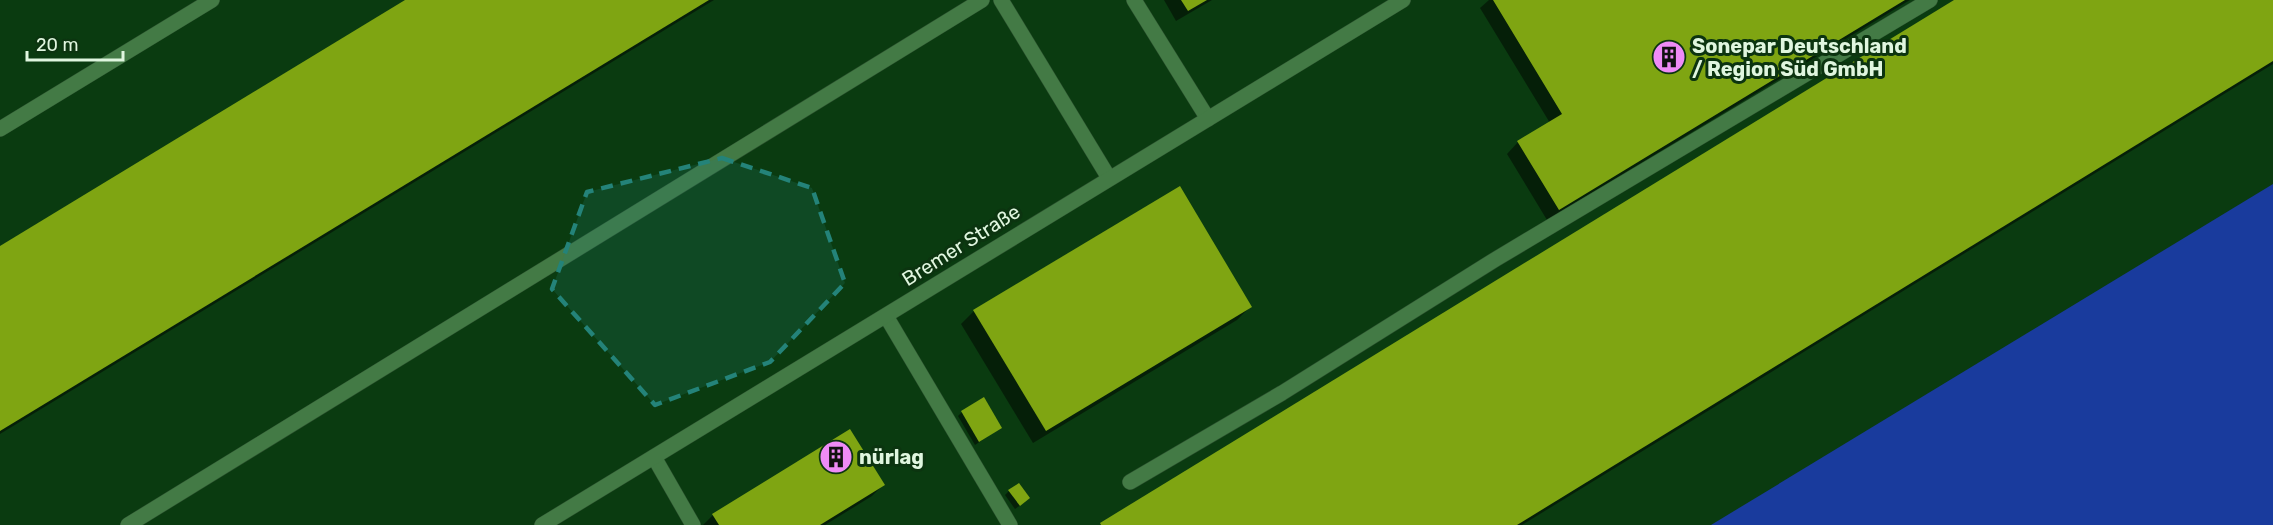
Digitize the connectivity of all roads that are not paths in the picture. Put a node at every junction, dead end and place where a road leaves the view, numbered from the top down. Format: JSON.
{"nodes":[{"id":1,"x":212,"y":0,"type":"edge"},
{"id":2,"x":982,"y":0,"type":"edge"},
{"id":3,"x":1001,"y":0,"type":"edge"},
{"id":4,"x":1134,"y":0,"type":"edge"},
{"id":5,"x":1403,"y":0,"type":"edge"},
{"id":6,"x":1930,"y":0,"type":"edge"},
{"id":7,"x":1208,"y":118,"type":"junction"},
{"id":8,"x":0,"y":129,"type":"edge"},
{"id":9,"x":1109,"y":178,"type":"junction"},
{"id":10,"x":886,"y":316,"type":"junction"},
{"id":11,"x":654,"y":457,"type":"junction"},
{"id":12,"x":1130,"y":482,"type":"dead end"},
{"id":13,"x":128,"y":525,"type":"edge"},
{"id":14,"x":542,"y":525,"type":"edge"},
{"id":15,"x":693,"y":525,"type":"edge"},
{"id":16,"x":1010,"y":525,"type":"edge"}],
"edges":[{"from":1,"to":8,"type":"street"},
{"from":2,"to":13,"type":"street"},
{"from":3,"to":9,"type":"street"},
{"from":4,"to":7,"type":"street"},
{"from":5,"to":7,"type":"street","name":"Bremer Straße"},
{"from":6,"to":12,"type":"street"},
{"from":7,"to":9,"type":"street","name":"Bremer Straße"},
{"from":9,"to":10,"type":"street","name":"Bremer Straße"},
{"from":10,"to":11,"type":"street","name":"Bremer Straße"},
{"from":10,"to":16,"type":"street"},
{"from":11,"to":14,"type":"street","name":"Bremer Straße"},
{"from":11,"to":15,"type":"street"}]}
